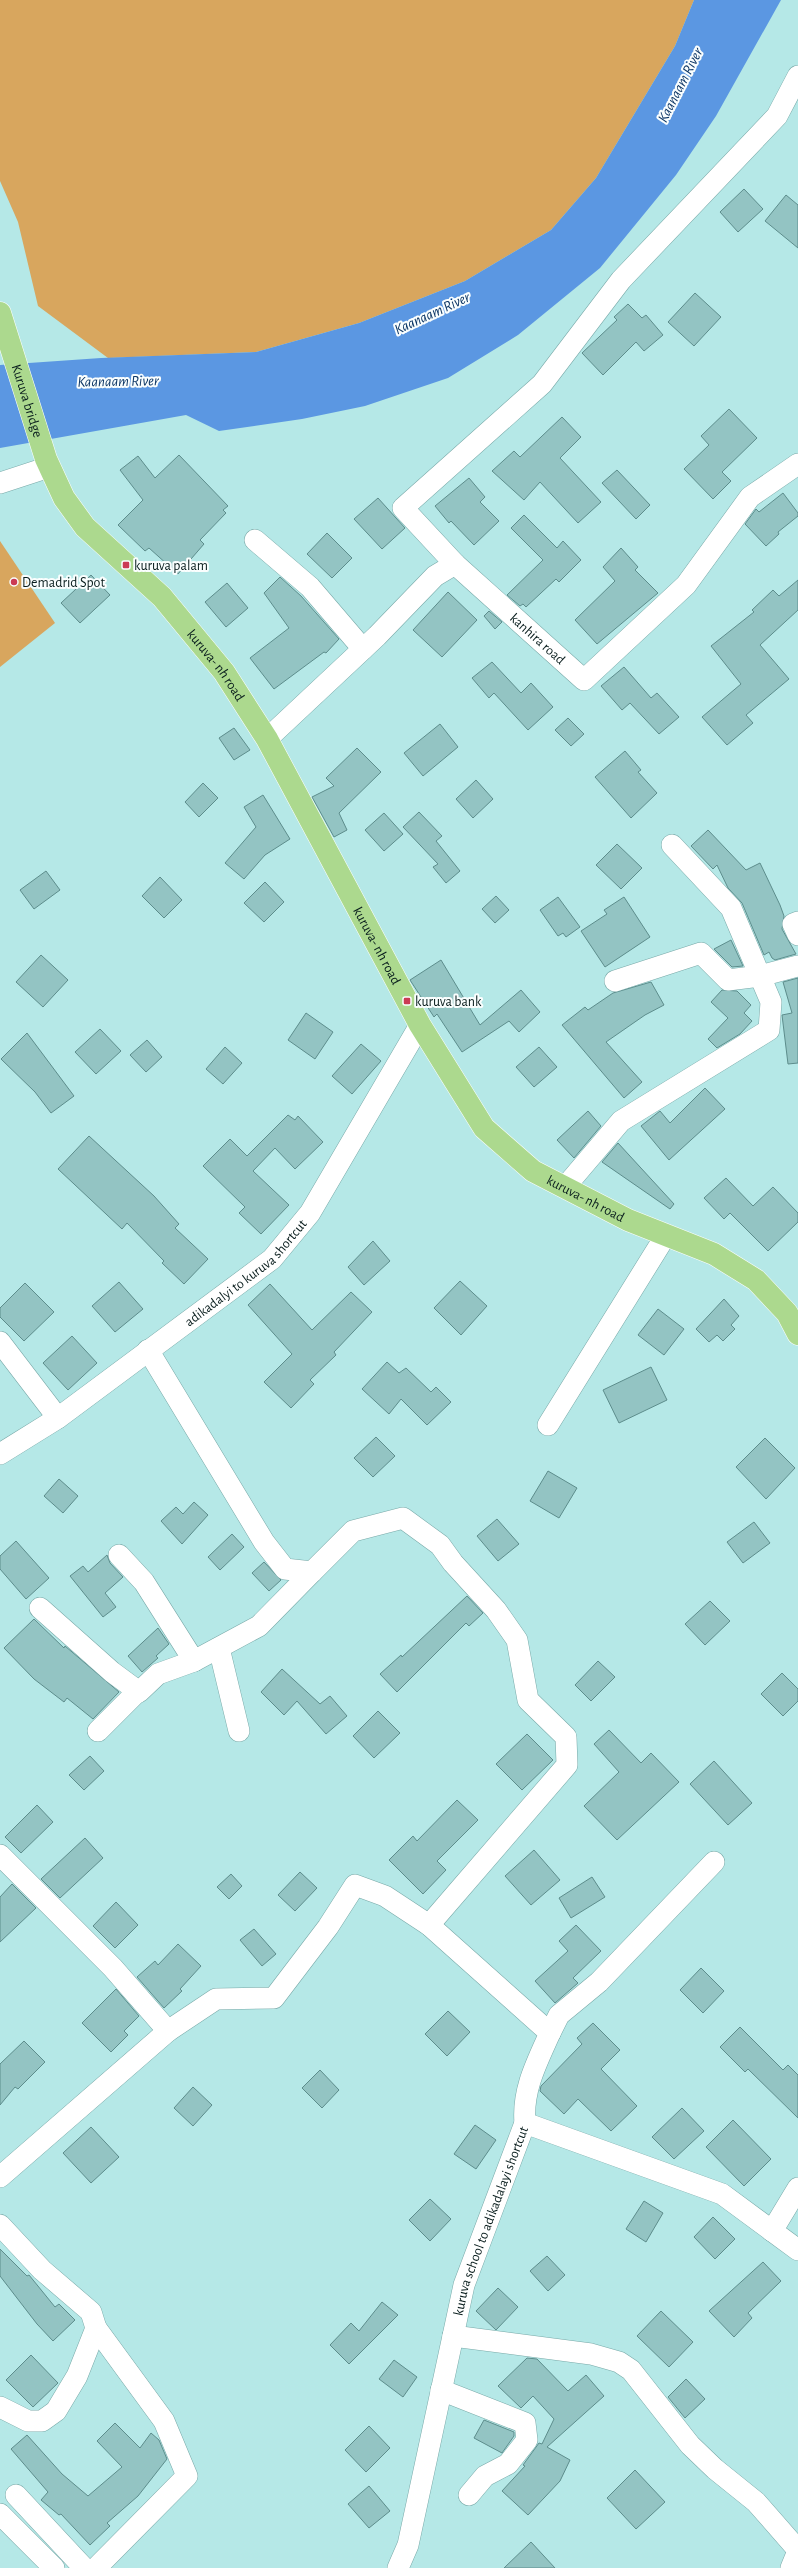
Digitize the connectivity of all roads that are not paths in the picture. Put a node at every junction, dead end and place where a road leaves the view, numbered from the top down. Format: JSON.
{"nodes":[{"id":1,"x":798,"y":76,"type":"edge"},
{"id":2,"x":0,"y":313,"type":"edge"},
{"id":3,"x":48,"y":463,"type":"junction"},
{"id":4,"x":798,"y":464,"type":"edge"},
{"id":5,"x":0,"y":484,"type":"edge"},
{"id":6,"x":255,"y":540,"type":"dead end"},
{"id":7,"x":455,"y":564,"type":"junction"},
{"id":8,"x":363,"y":649,"type":"junction"},
{"id":9,"x":267,"y":739,"type":"junction"},
{"id":10,"x":672,"y":845,"type":"dead end"},
{"id":11,"x":798,"y":922,"type":"edge"},
{"id":12,"x":798,"y":935,"type":"edge"},
{"id":13,"x":798,"y":966,"type":"edge"},
{"id":14,"x":760,"y":976,"type":"junction"},
{"id":15,"x":615,"y":981,"type":"dead end"},
{"id":16,"x":420,"y":1025,"type":"junction"},
{"id":17,"x":565,"y":1187,"type":"junction"},
{"id":18,"x":666,"y":1235,"type":"junction"},
{"id":19,"x":798,"y":1334,"type":"edge"},
{"id":20,"x":0,"y":1342,"type":"edge"},
{"id":21,"x":148,"y":1350,"type":"junction"},
{"id":22,"x":58,"y":1418,"type":"junction"},
{"id":23,"x":548,"y":1426,"type":"dead end"},
{"id":24,"x":0,"y":1454,"type":"edge"},
{"id":25,"x":119,"y":1555,"type":"dead end"},
{"id":26,"x":312,"y":1572,"type":"junction"},
{"id":27,"x":40,"y":1608,"type":"dead end"},
{"id":28,"x":219,"y":1648,"type":"junction"},
{"id":29,"x":194,"y":1661,"type":"junction"},
{"id":30,"x":138,"y":1691,"type":"junction"},
{"id":31,"x":98,"y":1731,"type":"dead end"},
{"id":32,"x":239,"y":1731,"type":"dead end"},
{"id":33,"x":0,"y":1855,"type":"edge"},
{"id":34,"x":714,"y":1862,"type":"dead end"},
{"id":35,"x":429,"y":1925,"type":"junction"},
{"id":36,"x":168,"y":2031,"type":"junction"},
{"id":37,"x":550,"y":2033,"type":"junction"},
{"id":38,"x":525,"y":2123,"type":"junction"},
{"id":39,"x":0,"y":2177,"type":"edge"},
{"id":40,"x":798,"y":2188,"type":"edge"},
{"id":41,"x":0,"y":2225,"type":"edge"},
{"id":42,"x":772,"y":2231,"type":"junction"},
{"id":43,"x":798,"y":2250,"type":"edge"},
{"id":44,"x":96,"y":2328,"type":"junction"},
{"id":45,"x":453,"y":2336,"type":"junction"},
{"id":46,"x":441,"y":2390,"type":"junction"},
{"id":47,"x":0,"y":2407,"type":"edge"},
{"id":48,"x":16,"y":2495,"type":"dead end"},
{"id":49,"x":469,"y":2495,"type":"dead end"},
{"id":50,"x":0,"y":2514,"type":"edge"},
{"id":51,"x":798,"y":2551,"type":"edge"},
{"id":52,"x":54,"y":2568,"type":"edge"},
{"id":53,"x":84,"y":2568,"type":"edge"},
{"id":54,"x":96,"y":2568,"type":"edge"},
{"id":55,"x":398,"y":2568,"type":"edge"},
{"id":56,"x":791,"y":2568,"type":"edge"}],
"edges":[{"from":1,"to":7,"type":"street"},
{"from":2,"to":3,"type":"main road","name":"Kuruva bridge"},
{"from":3,"to":5,"type":"street"},
{"from":3,"to":9,"type":"main road","name":"kuruva- nh road"},
{"from":4,"to":7,"type":"street","name":"kanhira road"},
{"from":6,"to":8,"type":"street"},
{"from":7,"to":8,"type":"street"},
{"from":8,"to":9,"type":"street"},
{"from":9,"to":16,"type":"main road","name":"kuruva- nh road"},
{"from":10,"to":14,"type":"street"},
{"from":11,"to":12,"type":"street"},
{"from":13,"to":14,"type":"street"},
{"from":14,"to":15,"type":"street"},
{"from":14,"to":17,"type":"street"},
{"from":16,"to":17,"type":"main road","name":"kuruva- nh road"},
{"from":16,"to":21,"type":"street","name":"adikadalyi to kuruva shortcut"},
{"from":17,"to":18,"type":"main road","name":"kuruva- nh road"},
{"from":18,"to":19,"type":"main road","name":"kuruva- nh road"},
{"from":18,"to":23,"type":"street"},
{"from":20,"to":22,"type":"street"},
{"from":21,"to":22,"type":"street","name":"adikadalyi to kuruva shortcut"},
{"from":21,"to":26,"type":"street"},
{"from":22,"to":24,"type":"street","name":"adikadalyi to kuruva shortcut"},
{"from":25,"to":29,"type":"street"},
{"from":26,"to":28,"type":"street"},
{"from":26,"to":35,"type":"street"},
{"from":27,"to":30,"type":"street"},
{"from":28,"to":29,"type":"street"},
{"from":28,"to":32,"type":"street"},
{"from":29,"to":30,"type":"street"},
{"from":30,"to":31,"type":"street"},
{"from":33,"to":36,"type":"street"},
{"from":34,"to":37,"type":"street"},
{"from":35,"to":36,"type":"street"},
{"from":35,"to":37,"type":"street"},
{"from":36,"to":39,"type":"street"},
{"from":37,"to":38,"type":"street"},
{"from":38,"to":42,"type":"street","name":"kuruva school to adikadalayi shortcut"},
{"from":38,"to":45,"type":"street","name":"kuruva school to adikadalayi shortcut"},
{"from":40,"to":42,"type":"street"},
{"from":41,"to":44,"type":"street"},
{"from":42,"to":43,"type":"street","name":"kuruva school to adikadalayi shortcut"},
{"from":44,"to":47,"type":"street"},
{"from":44,"to":54,"type":"street"},
{"from":45,"to":46,"type":"street","name":"kuruva school to adikadalayi shortcut"},
{"from":45,"to":51,"type":"street"},
{"from":46,"to":49,"type":"street"},
{"from":46,"to":55,"type":"street","name":"kuruva school to adikadalayi shortcut"},
{"from":48,"to":53,"type":"street"},
{"from":50,"to":52,"type":"street"},
{"from":51,"to":56,"type":"street"}]}
